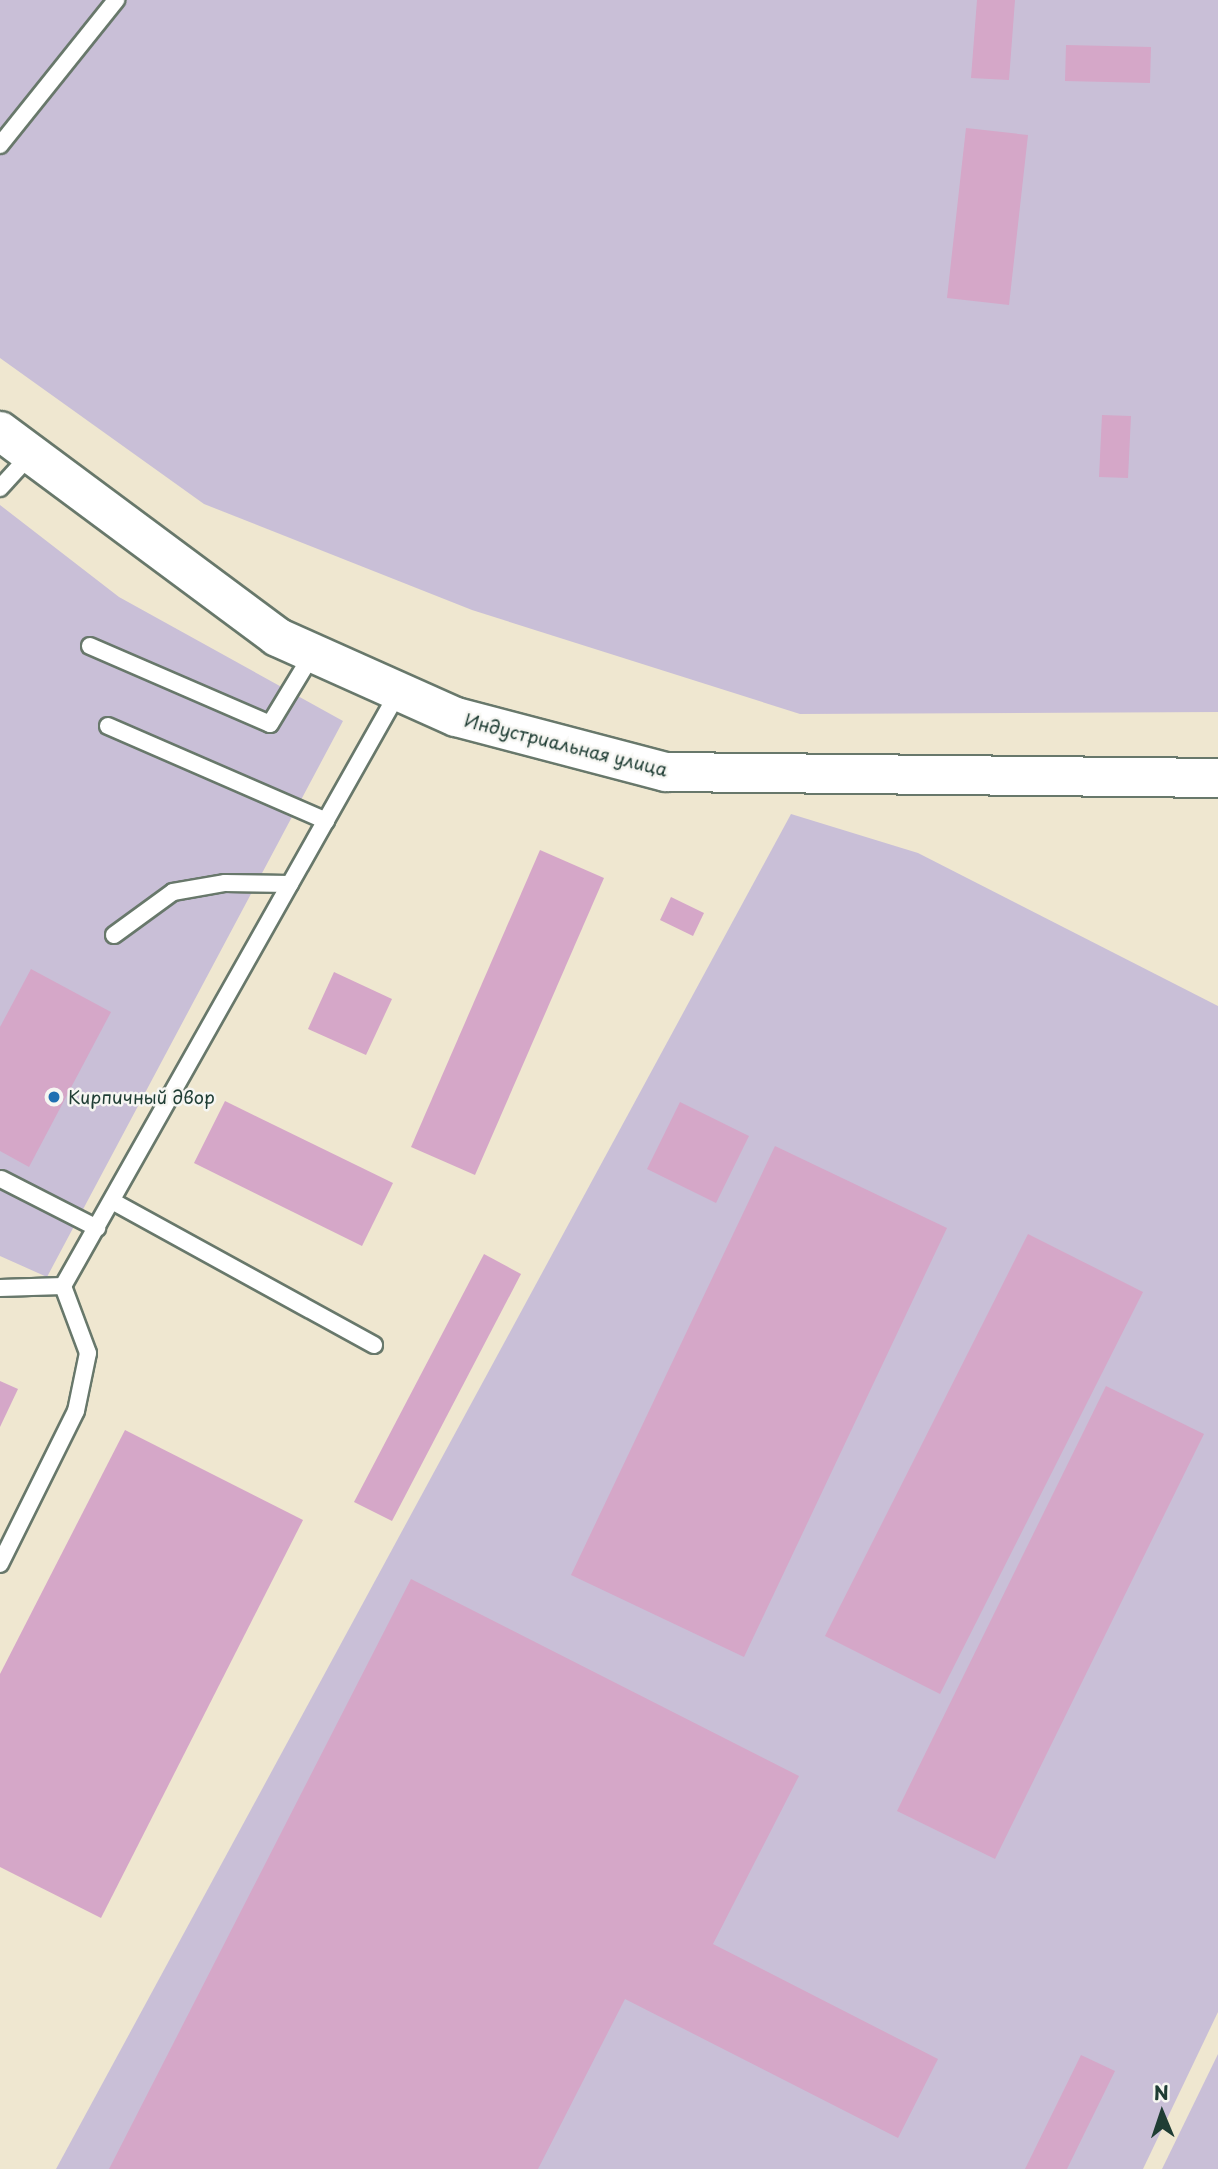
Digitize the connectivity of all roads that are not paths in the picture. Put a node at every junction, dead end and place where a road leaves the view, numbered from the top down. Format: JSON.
{"nodes":[{"id":1,"x":116,"y":0,"type":"edge"},
{"id":2,"x":0,"y":145,"type":"edge"},
{"id":3,"x":0,"y":430,"type":"edge"},
{"id":4,"x":31,"y":454,"type":"junction"},
{"id":5,"x":0,"y":488,"type":"edge"},
{"id":6,"x":90,"y":646,"type":"dead end"},
{"id":7,"x":313,"y":653,"type":"junction"},
{"id":8,"x":399,"y":691,"type":"junction"},
{"id":9,"x":108,"y":726,"type":"dead end"},
{"id":10,"x":1218,"y":778,"type":"edge"},
{"id":11,"x":327,"y":821,"type":"junction"},
{"id":12,"x":290,"y":884,"type":"junction"},
{"id":13,"x":114,"y":935,"type":"dead end"},
{"id":14,"x":1,"y":1179,"type":"edge"},
{"id":15,"x":112,"y":1201,"type":"junction"},
{"id":16,"x":97,"y":1228,"type":"junction"},
{"id":17,"x":64,"y":1286,"type":"junction"},
{"id":18,"x":0,"y":1288,"type":"edge"},
{"id":19,"x":374,"y":1345,"type":"dead end"},
{"id":20,"x":0,"y":1564,"type":"edge"}],
"edges":[{"from":1,"to":2,"type":"lane"},
{"from":3,"to":4,"type":"street","name":"Индустриальная улица"},
{"from":4,"to":5,"type":"lane"},
{"from":4,"to":7,"type":"street","name":"Индустриальная улица"},
{"from":6,"to":7,"type":"lane"},
{"from":7,"to":8,"type":"street","name":"Индустриальная улица"},
{"from":8,"to":10,"type":"street","name":"Индустриальная улица"},
{"from":8,"to":11,"type":"lane"},
{"from":9,"to":11,"type":"lane"},
{"from":11,"to":12,"type":"lane"},
{"from":12,"to":13,"type":"lane"},
{"from":12,"to":15,"type":"lane"},
{"from":14,"to":16,"type":"lane"},
{"from":15,"to":16,"type":"lane"},
{"from":15,"to":19,"type":"lane"},
{"from":16,"to":17,"type":"lane"},
{"from":17,"to":18,"type":"lane"},
{"from":17,"to":20,"type":"lane"}]}
